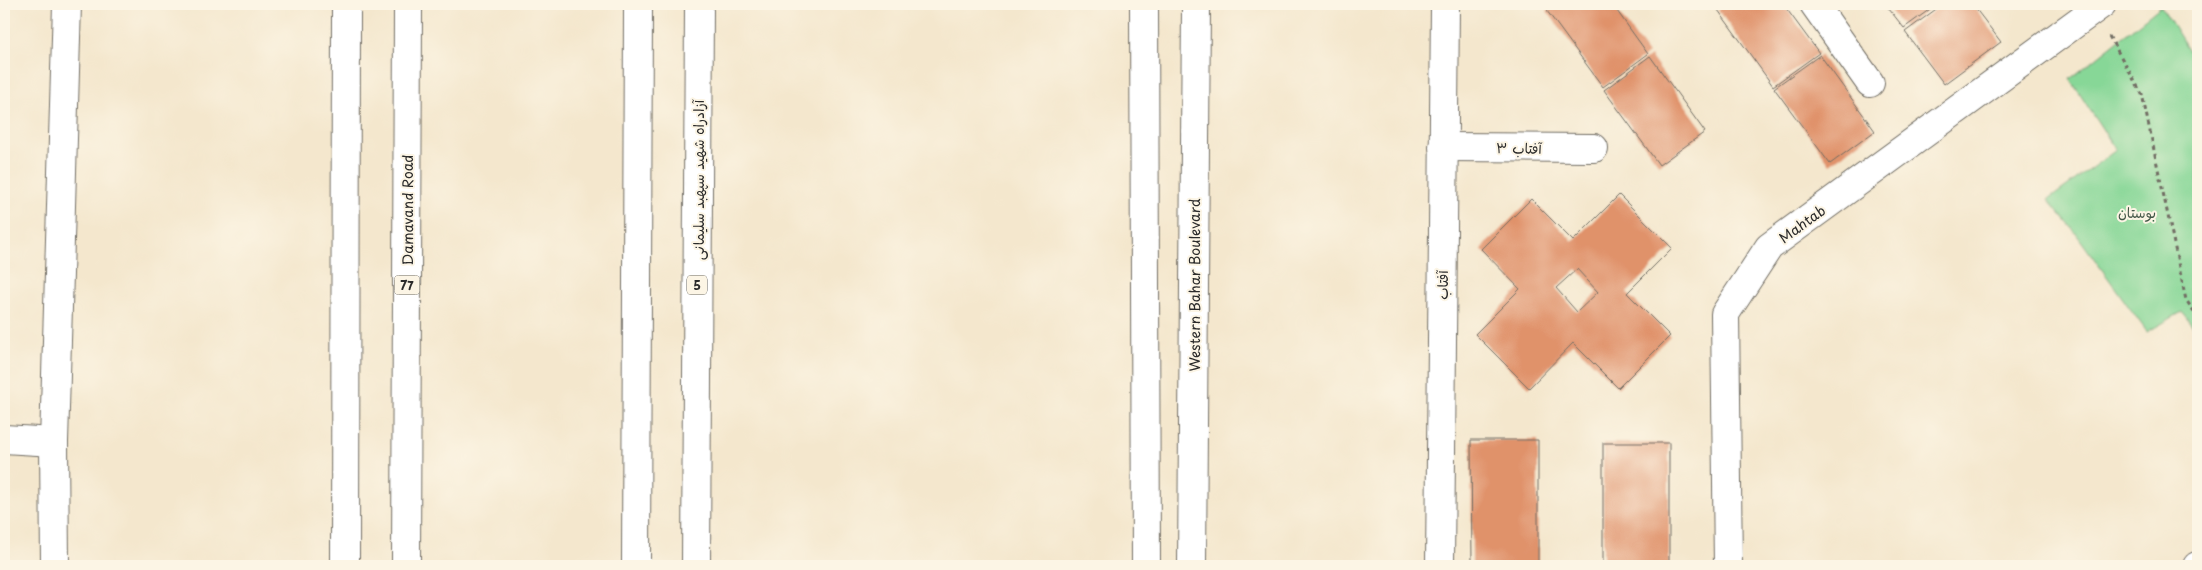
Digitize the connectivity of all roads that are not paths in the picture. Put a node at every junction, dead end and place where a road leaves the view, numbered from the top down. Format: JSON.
{"nodes":[{"id":1,"x":67,"y":4,"type":"edge"},
{"id":2,"x":346,"y":4,"type":"edge"},
{"id":3,"x":408,"y":4,"type":"edge"},
{"id":4,"x":638,"y":4,"type":"edge"},
{"id":5,"x":699,"y":4,"type":"edge"},
{"id":6,"x":1144,"y":4,"type":"edge"},
{"id":7,"x":1196,"y":4,"type":"edge"},
{"id":8,"x":1444,"y":4,"type":"edge"},
{"id":9,"x":1814,"y":4,"type":"edge"},
{"id":10,"x":2098,"y":7,"type":"edge"},
{"id":11,"x":1870,"y":83,"type":"dead end"},
{"id":12,"x":1443,"y":147,"type":"junction"},
{"id":13,"x":1594,"y":148,"type":"dead end"},
{"id":14,"x":4,"y":439,"type":"edge"},
{"id":15,"x":54,"y":442,"type":"junction"},
{"id":16,"x":696,"y":505,"type":"junction"},
{"id":17,"x":55,"y":566,"type":"edge"},
{"id":18,"x":345,"y":566,"type":"edge"},
{"id":19,"x":406,"y":566,"type":"edge"},
{"id":20,"x":636,"y":566,"type":"edge"},
{"id":21,"x":696,"y":566,"type":"edge"},
{"id":22,"x":706,"y":566,"type":"edge"},
{"id":23,"x":1146,"y":566,"type":"edge"},
{"id":24,"x":1192,"y":566,"type":"edge"},
{"id":25,"x":1440,"y":566,"type":"edge"},
{"id":26,"x":1728,"y":566,"type":"edge"}],
"edges":[{"from":1,"to":15,"type":"main road"},
{"from":2,"to":18,"type":"main road"},
{"from":3,"to":19,"type":"main road","name":"Damavand Road","number":"77"},
{"from":4,"to":20,"type":"main road"},
{"from":5,"to":16,"type":"main road","name":"آزادراه شهید سپهبد سلیمانی","number":"5"},
{"from":6,"to":23,"type":"main road"},
{"from":7,"to":24,"type":"main road","name":"Western Bahar Boulevard"},
{"from":8,"to":12,"type":"main road","name":"آفتاب"},
{"from":9,"to":11,"type":"main road"},
{"from":10,"to":26,"type":"main road","name":"Mahtab"},
{"from":12,"to":13,"type":"main road","name":"آفتاب ۳"},
{"from":12,"to":25,"type":"main road","name":"آفتاب"},
{"from":14,"to":15,"type":"main road"},
{"from":15,"to":17,"type":"main road"},
{"from":16,"to":21,"type":"main road","name":"آزادراه شهید سپهبد سلیمانی","number":"5"},
{"from":16,"to":22,"type":"main road"}]}
